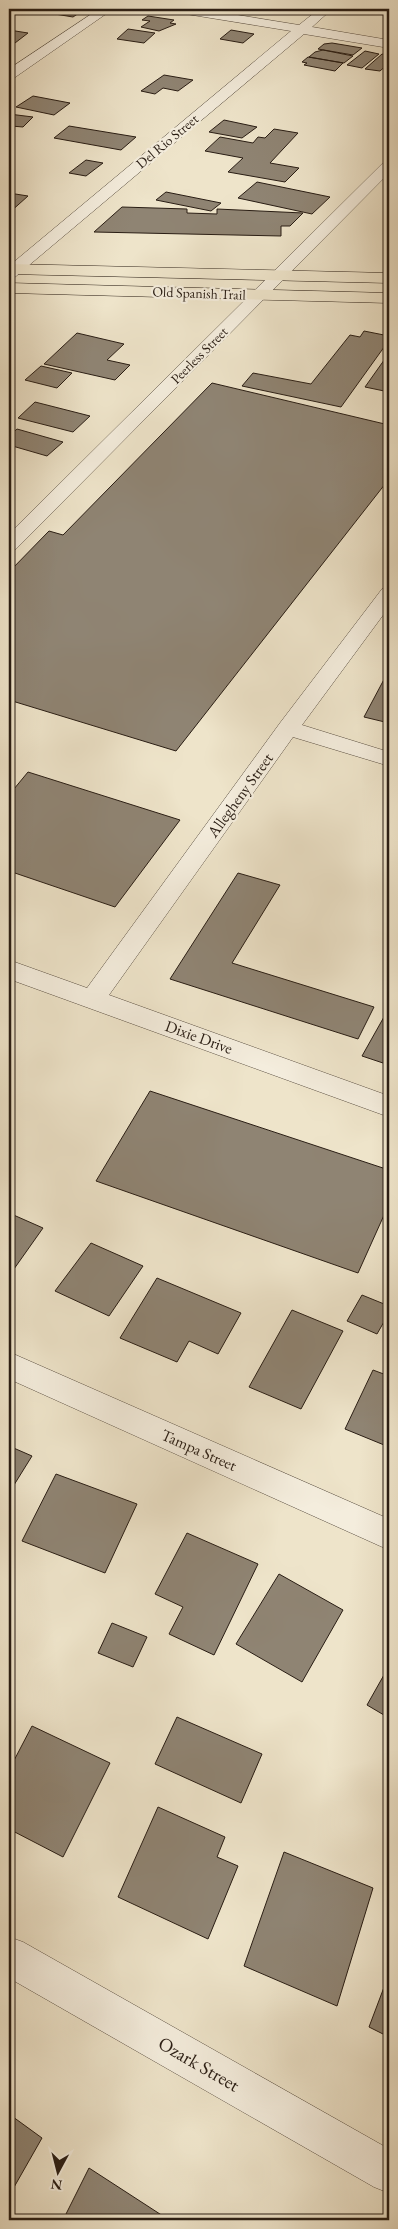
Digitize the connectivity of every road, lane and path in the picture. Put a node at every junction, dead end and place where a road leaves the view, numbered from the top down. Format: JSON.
{"nodes":[{"id":1,"x":107,"y":9,"type":"edge"},
{"id":2,"x":180,"y":9,"type":"edge"},
{"id":3,"x":326,"y":9,"type":"edge"},
{"id":4,"x":300,"y":29,"type":"junction"},
{"id":5,"x":389,"y":44,"type":"edge"},
{"id":6,"x":9,"y":75,"type":"edge"},
{"id":7,"x":389,"y":165,"type":"edge"},
{"id":8,"x":11,"y":271,"type":"edge"},
{"id":9,"x":278,"y":276,"type":"junction"},
{"id":10,"x":389,"y":278,"type":"edge"},
{"id":11,"x":9,"y":288,"type":"edge"},
{"id":12,"x":258,"y":295,"type":"junction"},
{"id":13,"x":389,"y":298,"type":"edge"},
{"id":14,"x":9,"y":545,"type":"edge"},
{"id":15,"x":389,"y":593,"type":"edge"},
{"id":16,"x":288,"y":728,"type":"junction"},
{"id":17,"x":389,"y":759,"type":"edge"},
{"id":18,"x":9,"y":968,"type":"edge"},
{"id":19,"x":93,"y":999,"type":"junction"},
{"id":20,"x":389,"y":1107,"type":"edge"},
{"id":21,"x":9,"y":1365,"type":"edge"},
{"id":22,"x":389,"y":1535,"type":"edge"},
{"id":23,"x":9,"y":1956,"type":"edge"},
{"id":24,"x":389,"y":2172,"type":"edge"}],
"edges":[{"from":1,"to":6,"type":"street"},
{"from":2,"to":4,"type":"street"},
{"from":3,"to":4,"type":"street","name":"Del Rio Street"},
{"from":4,"to":5,"type":"street"},
{"from":4,"to":8,"type":"street","name":"Del Rio Street"},
{"from":7,"to":9,"type":"street","name":"Peerless Street"},
{"from":8,"to":9,"type":"main road","name":"Old Spanish Trail"},
{"from":9,"to":10,"type":"main road","name":"Old Spanish Trail"},
{"from":9,"to":12,"type":"street","name":"Peerless Street"},
{"from":11,"to":12,"type":"main road","name":"Old Spanish Trail"},
{"from":12,"to":13,"type":"main road","name":"Old Spanish Trail"},
{"from":12,"to":14,"type":"street","name":"Peerless Street"},
{"from":15,"to":16,"type":"street","name":"Allegheny Street"},
{"from":16,"to":17,"type":"street"},
{"from":16,"to":19,"type":"street","name":"Allegheny Street"},
{"from":18,"to":19,"type":"street","name":"Dixie Drive"},
{"from":19,"to":20,"type":"street","name":"Dixie Drive"},
{"from":21,"to":22,"type":"street","name":"Tampa Street"},
{"from":23,"to":24,"type":"street","name":"Ozark Street"}]}
